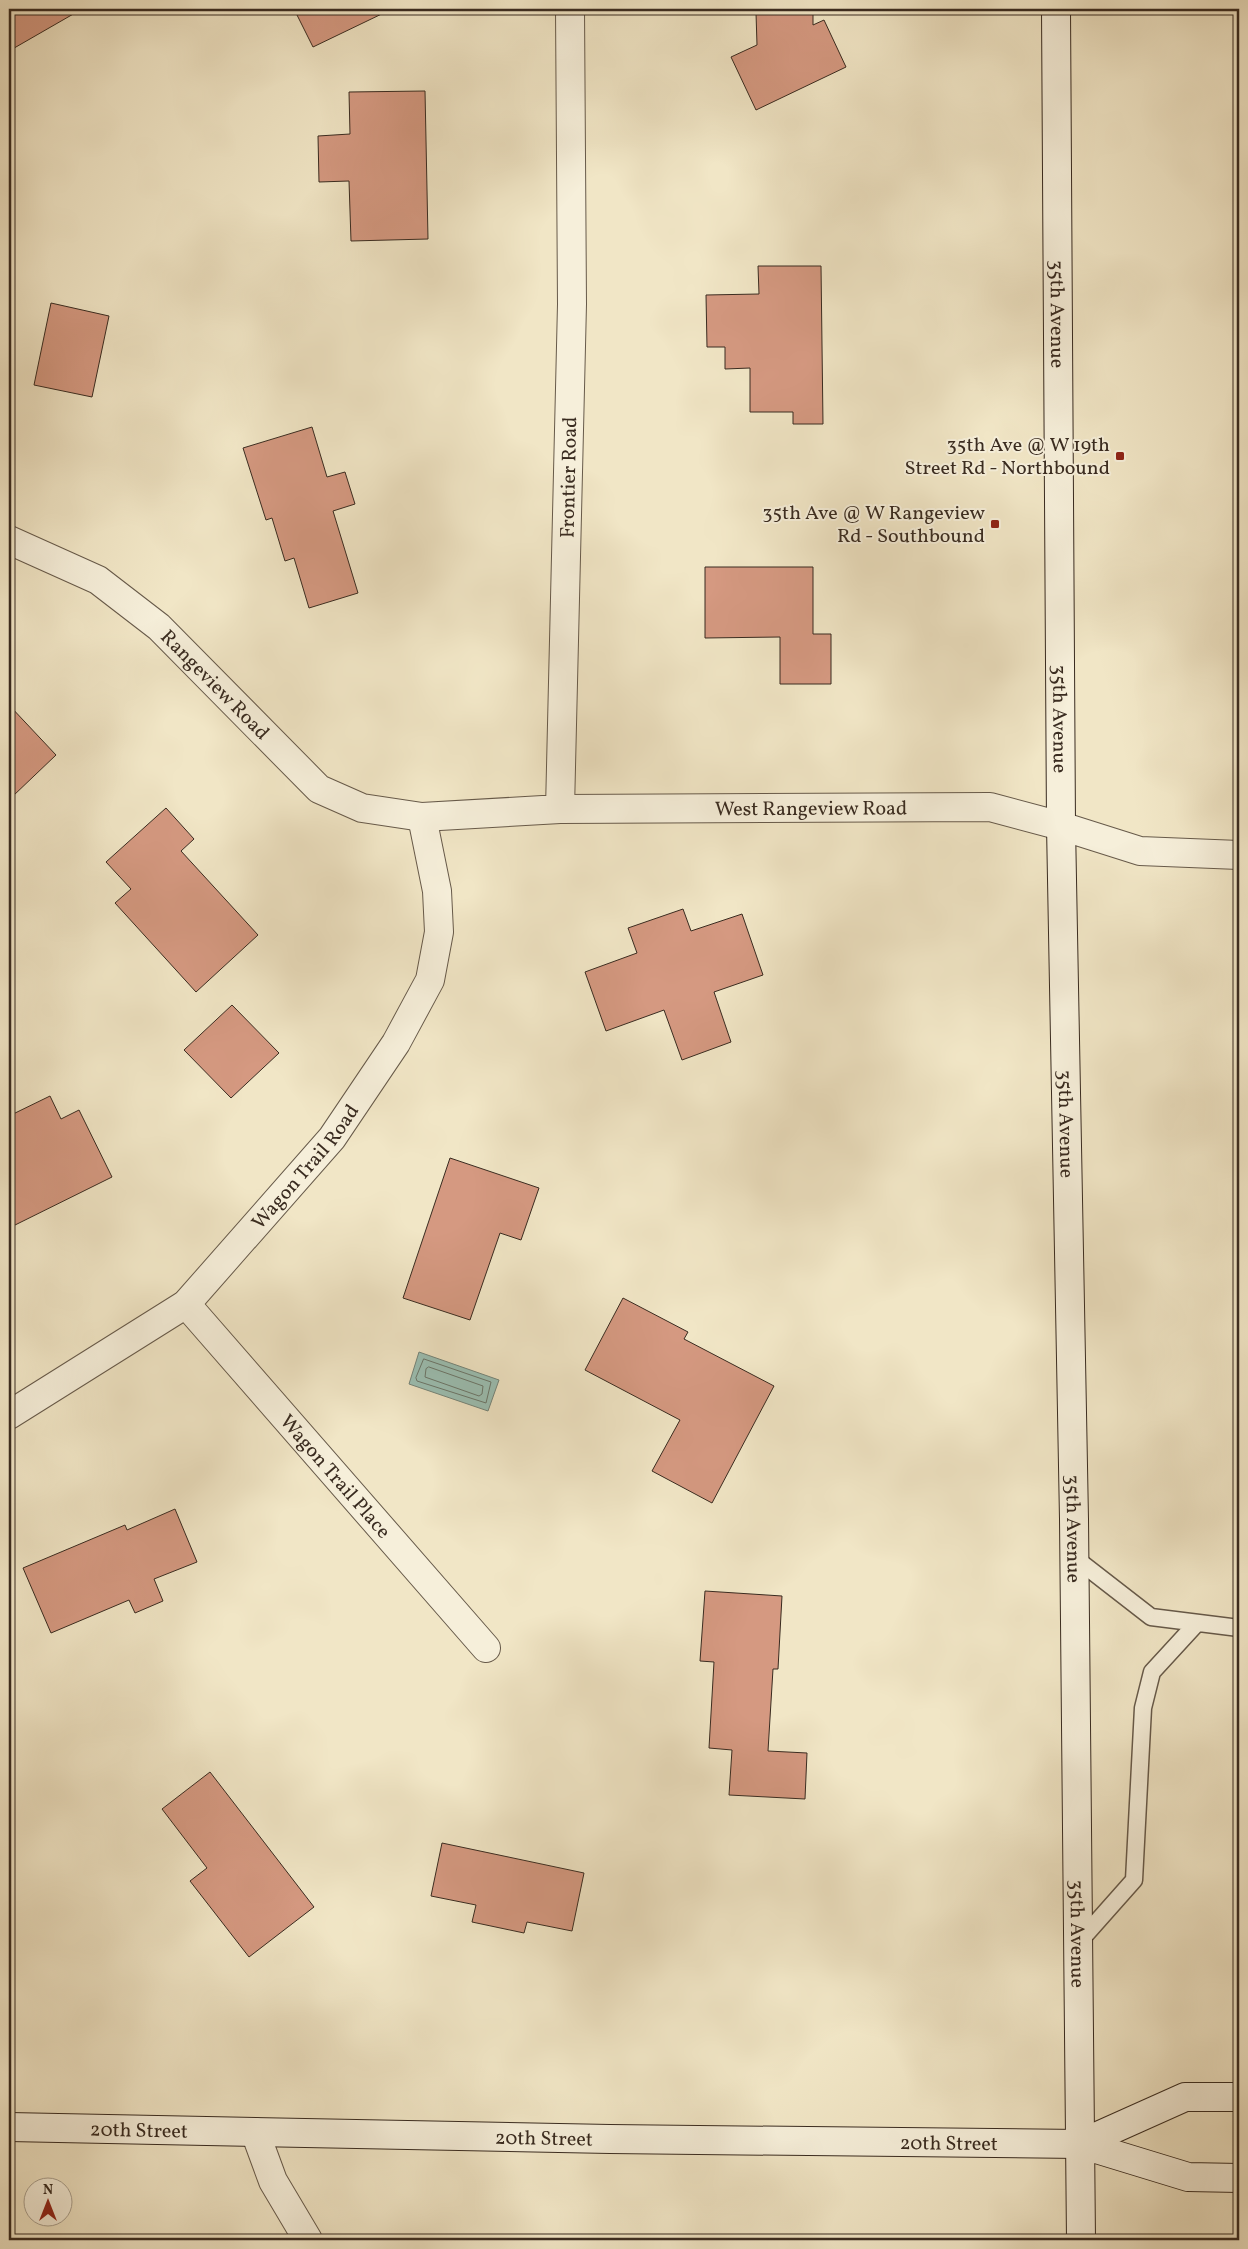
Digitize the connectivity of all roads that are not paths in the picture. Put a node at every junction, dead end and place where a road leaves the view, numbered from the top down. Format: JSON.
{"nodes":[{"id":1,"x":570,"y":9,"type":"edge"},
{"id":2,"x":1056,"y":9,"type":"edge"},
{"id":3,"x":9,"y":540,"type":"edge"},
{"id":4,"x":560,"y":809,"type":"junction"},
{"id":5,"x":422,"y":817,"type":"junction"},
{"id":6,"x":1061,"y":826,"type":"junction"},
{"id":7,"x":1239,"y":855,"type":"edge"},
{"id":8,"x":186,"y":1304,"type":"junction"},
{"id":9,"x":9,"y":1415,"type":"edge"},
{"id":10,"x":1075,"y":1558,"type":"junction"},
{"id":11,"x":1197,"y":1623,"type":"junction"},
{"id":12,"x":1239,"y":1628,"type":"edge"},
{"id":13,"x":486,"y":1648,"type":"dead end"},
{"id":14,"x":1079,"y":1942,"type":"junction"},
{"id":15,"x":1239,"y":2097,"type":"edge"},
{"id":16,"x":9,"y":2127,"type":"edge"},
{"id":17,"x":255,"y":2132,"type":"junction"},
{"id":18,"x":1080,"y":2144,"type":"junction"},
{"id":19,"x":1239,"y":2178,"type":"edge"},
{"id":20,"x":308,"y":2240,"type":"edge"},
{"id":21,"x":1081,"y":2240,"type":"edge"}],
"edges":[{"from":1,"to":4,"type":"main road","name":"Frontier Road"},
{"from":2,"to":6,"type":"main road","name":"35th Avenue"},
{"from":3,"to":5,"type":"main road","name":"Rangeview Road"},
{"from":4,"to":5,"type":"main road"},
{"from":4,"to":6,"type":"main road","name":"West Rangeview Road"},
{"from":5,"to":8,"type":"main road","name":"Wagon Trail Road"},
{"from":6,"to":7,"type":"main road","name":"West Rangeview Road"},
{"from":6,"to":10,"type":"main road","name":"35th Avenue"},
{"from":8,"to":9,"type":"main road","name":"Wagon Trail Road"},
{"from":8,"to":13,"type":"main road","name":"Wagon Trail Place"},
{"from":10,"to":11,"type":"lane"},
{"from":10,"to":14,"type":"main road","name":"35th Avenue"},
{"from":11,"to":12,"type":"lane"},
{"from":11,"to":14,"type":"lane"},
{"from":14,"to":18,"type":"main road","name":"35th Avenue"},
{"from":15,"to":18,"type":"main road","name":"20th Street"},
{"from":16,"to":17,"type":"main road","name":"20th Street"},
{"from":17,"to":18,"type":"main road","name":"20th Street"},
{"from":17,"to":20,"type":"main road"},
{"from":18,"to":19,"type":"main road","name":"20th Street"},
{"from":18,"to":21,"type":"main road","name":"35th Avenue"}]}
